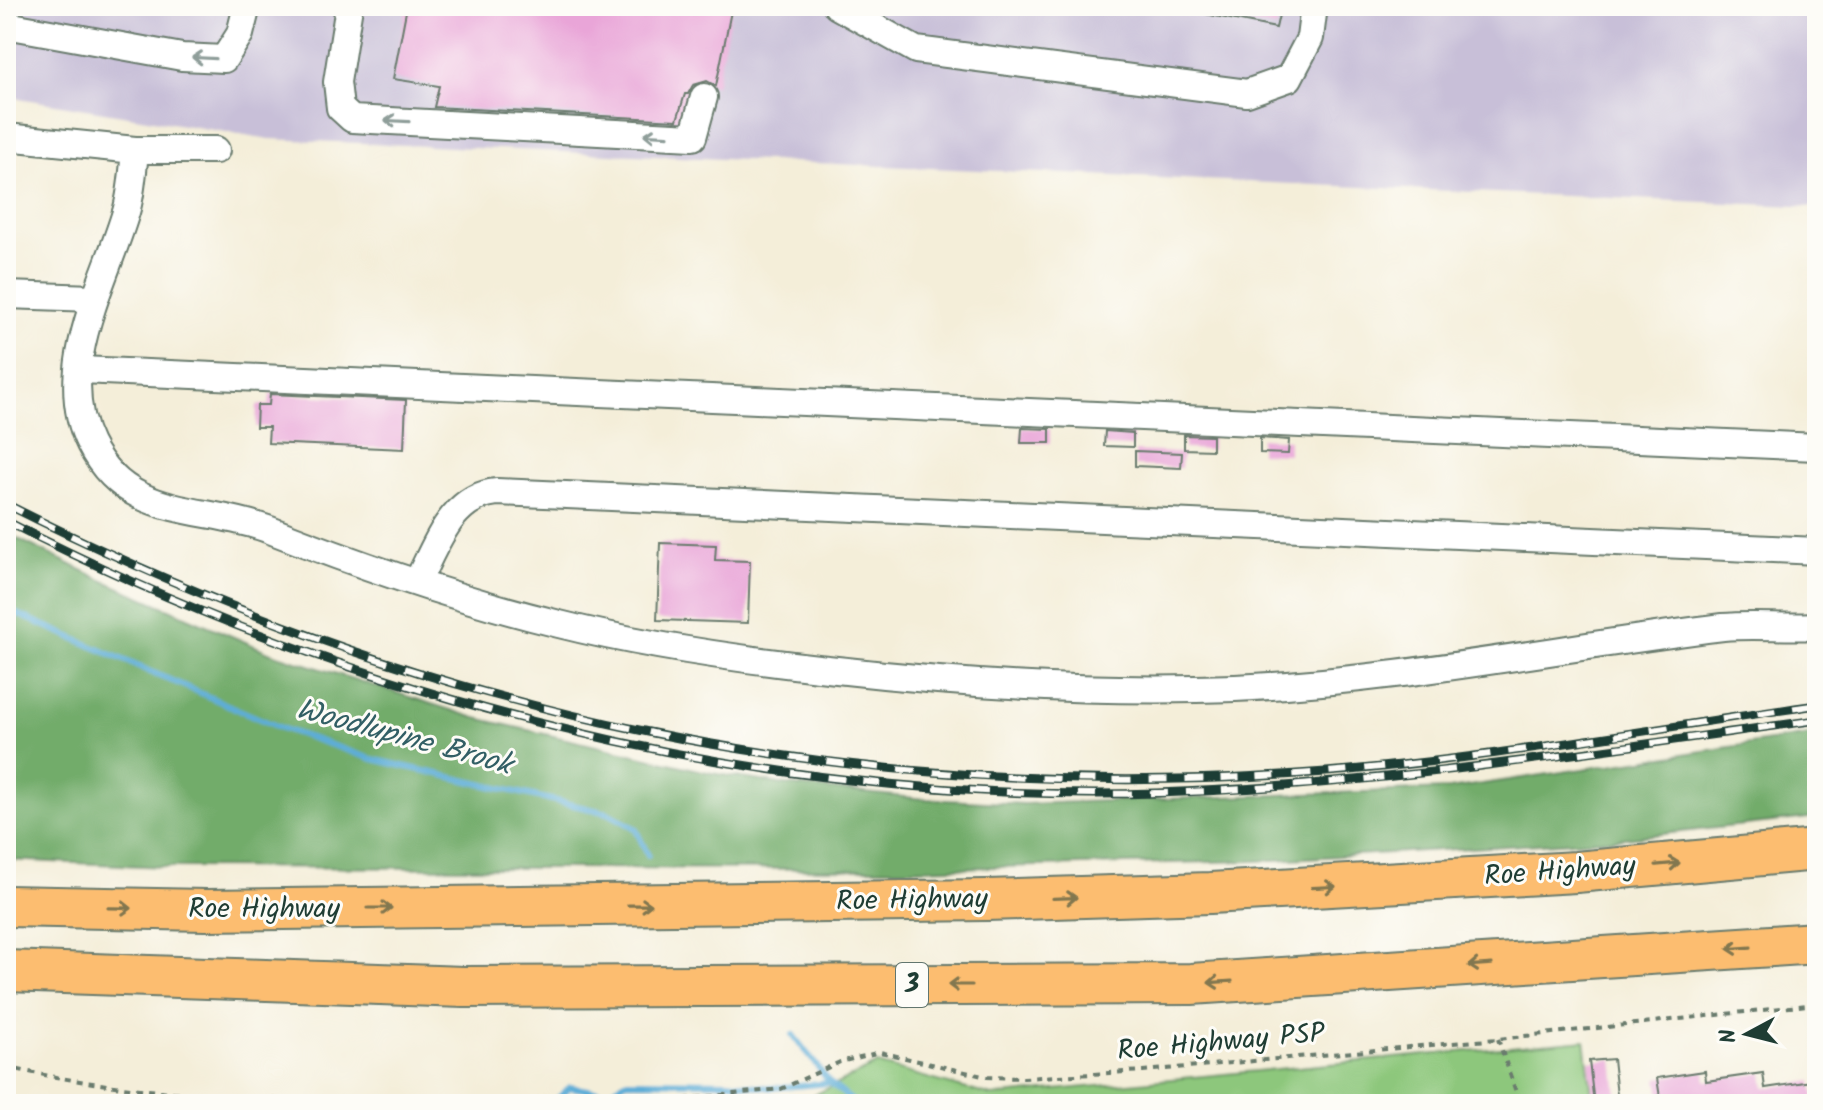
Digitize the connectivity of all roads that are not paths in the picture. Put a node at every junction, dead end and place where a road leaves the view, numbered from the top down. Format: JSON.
{"nodes":[{"id":1,"x":247,"y":6,"type":"edge"},
{"id":2,"x":349,"y":6,"type":"edge"},
{"id":3,"x":837,"y":6,"type":"edge"},
{"id":4,"x":1314,"y":6,"type":"edge"},
{"id":5,"x":6,"y":25,"type":"edge"},
{"id":6,"x":704,"y":97,"type":"dead end"},
{"id":7,"x":6,"y":137,"type":"edge"},
{"id":8,"x":135,"y":150,"type":"junction"},
{"id":9,"x":216,"y":150,"type":"dead end"},
{"id":10,"x":6,"y":295,"type":"edge"},
{"id":11,"x":94,"y":298,"type":"junction"},
{"id":12,"x":81,"y":370,"type":"junction"},
{"id":13,"x":1817,"y":447,"type":"edge"},
{"id":14,"x":1817,"y":551,"type":"edge"},
{"id":15,"x":417,"y":582,"type":"junction"},
{"id":16,"x":1817,"y":626,"type":"edge"},
{"id":17,"x":1817,"y":850,"type":"edge"},
{"id":18,"x":18,"y":905,"type":"edge"},
{"id":19,"x":1817,"y":943,"type":"edge"},
{"id":20,"x":6,"y":971,"type":"edge"}],
"edges":[{"from":1,"to":5,"type":"lane","one_way":true},
{"from":6,"to":2,"type":"lane","one_way":true},
{"from":3,"to":4,"type":"lane"},
{"from":7,"to":8,"type":"lane"},
{"from":8,"to":9,"type":"lane"},
{"from":8,"to":11,"type":"lane"},
{"from":10,"to":11,"type":"lane"},
{"from":11,"to":12,"type":"lane"},
{"from":12,"to":13,"type":"lane"},
{"from":12,"to":15,"type":"lane"},
{"from":14,"to":15,"type":"lane"},
{"from":15,"to":16,"type":"lane"},
{"from":18,"to":17,"type":"highway","name":"Roe Highway","one_way":true},
{"from":19,"to":20,"type":"highway","number":"3","one_way":true}]}
